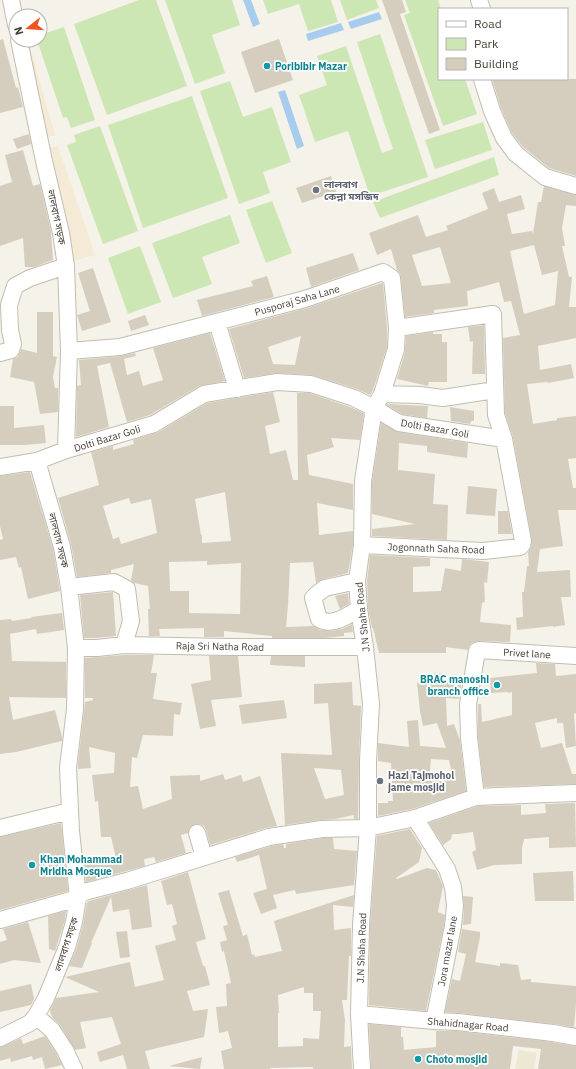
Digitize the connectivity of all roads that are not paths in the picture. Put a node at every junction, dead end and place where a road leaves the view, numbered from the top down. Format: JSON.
{"nodes":[{"id":1,"x":21,"y":48,"type":"edge"},
{"id":2,"x":482,"y":80,"type":"edge"},
{"id":3,"x":576,"y":186,"type":"edge"},
{"id":4,"x":66,"y":266,"type":"junction"},
{"id":5,"x":217,"y":322,"type":"junction"},
{"id":6,"x":397,"y":328,"type":"junction"},
{"id":7,"x":69,"y":351,"type":"junction"},
{"id":8,"x":0,"y":353,"type":"edge"},
{"id":9,"x":237,"y":389,"type":"junction"},
{"id":10,"x":495,"y":390,"type":"junction"},
{"id":11,"x":378,"y":401,"type":"junction"},
{"id":12,"x":504,"y":439,"type":"junction"},
{"id":13,"x":66,"y":450,"type":"junction"},
{"id":14,"x":37,"y":461,"type":"junction"},
{"id":15,"x":0,"y":467,"type":"edge"},
{"id":16,"x":362,"y":545,"type":"junction"},
{"id":17,"x":357,"y":581,"type":"junction"},
{"id":18,"x":69,"y":587,"type":"junction"},
{"id":19,"x":359,"y":609,"type":"junction"},
{"id":20,"x":124,"y":645,"type":"junction"},
{"id":21,"x":76,"y":648,"type":"junction"},
{"id":22,"x":365,"y":648,"type":"junction"},
{"id":23,"x":576,"y":656,"type":"edge"},
{"id":24,"x":576,"y":793,"type":"edge"},
{"id":25,"x":476,"y":797,"type":"junction"},
{"id":26,"x":70,"y":811,"type":"junction"},
{"id":27,"x":415,"y":818,"type":"junction"},
{"id":28,"x":0,"y":828,"type":"edge"},
{"id":29,"x":368,"y":828,"type":"junction"},
{"id":30,"x":197,"y":833,"type":"dead end"},
{"id":31,"x":204,"y":857,"type":"junction"},
{"id":32,"x":81,"y":895,"type":"junction"},
{"id":33,"x":0,"y":920,"type":"edge"},
{"id":34,"x":359,"y":1014,"type":"junction"},
{"id":35,"x":36,"y":1016,"type":"junction"},
{"id":36,"x":434,"y":1021,"type":"junction"},
{"id":37,"x":576,"y":1037,"type":"edge"},
{"id":38,"x":0,"y":1038,"type":"edge"},
{"id":39,"x":74,"y":1069,"type":"edge"},
{"id":40,"x":362,"y":1069,"type":"edge"}],
"edges":[{"from":1,"to":4,"type":"street","name":"লালবাগ সড়ক"},
{"from":2,"to":3,"type":"street"},
{"from":4,"to":7,"type":"street","name":"লালবাগ সড়ক"},
{"from":4,"to":8,"type":"street"},
{"from":5,"to":6,"type":"street","name":"Pusporaj Saha Lane"},
{"from":5,"to":7,"type":"street","name":"Pusporaj Saha Lane"},
{"from":5,"to":9,"type":"street"},
{"from":6,"to":10,"type":"street"},
{"from":6,"to":11,"type":"street","name":"Pusporaj Saha Lane"},
{"from":7,"to":13,"type":"street","name":"লালবাগ সড়ক"},
{"from":9,"to":11,"type":"street","name":"Dolti Bazar Goli"},
{"from":9,"to":13,"type":"street","name":"Dolti Bazar Goli"},
{"from":10,"to":11,"type":"street"},
{"from":10,"to":12,"type":"street"},
{"from":11,"to":12,"type":"street","name":"Dolti Bazar Goli"},
{"from":11,"to":16,"type":"street","name":"J.N Shaha Road"},
{"from":12,"to":16,"type":"street","name":"Jogonnath Saha Road"},
{"from":13,"to":14,"type":"street"},
{"from":14,"to":15,"type":"street"},
{"from":14,"to":18,"type":"street","name":"লালবাগ সড়ক"},
{"from":16,"to":17,"type":"street","name":"J.N Shaha Road"},
{"from":17,"to":19,"type":"street","name":"J.N Shaha Road"},
{"from":17,"to":19,"type":"street"},
{"from":18,"to":20,"type":"street"},
{"from":18,"to":21,"type":"street","name":"লালবাগ সড়ক"},
{"from":19,"to":22,"type":"street","name":"J.N Shaha Road"},
{"from":20,"to":21,"type":"street","name":"Raja Sri Natha Road"},
{"from":20,"to":22,"type":"street","name":"Raja Sri Natha Road"},
{"from":21,"to":26,"type":"street","name":"লালবাগ সড়ক"},
{"from":22,"to":29,"type":"street","name":"J.N Shaha Road"},
{"from":23,"to":25,"type":"street","name":"Privet lane"},
{"from":24,"to":25,"type":"street"},
{"from":25,"to":27,"type":"street"},
{"from":26,"to":28,"type":"street"},
{"from":26,"to":32,"type":"street","name":"লালবাগ সড়ক"},
{"from":27,"to":29,"type":"street"},
{"from":27,"to":36,"type":"street","name":"Jora mazar lane"},
{"from":29,"to":31,"type":"street"},
{"from":29,"to":34,"type":"street","name":"J.N Shaha Road"},
{"from":30,"to":31,"type":"street"},
{"from":31,"to":32,"type":"street"},
{"from":32,"to":33,"type":"street"},
{"from":32,"to":35,"type":"street","name":"লালবাগ সড়ক"},
{"from":34,"to":36,"type":"street","name":"Shahidnagar Road"},
{"from":34,"to":40,"type":"street","name":"J.N Shaha Road"},
{"from":35,"to":38,"type":"street","name":"লালবাগ সড়ক"},
{"from":35,"to":39,"type":"street"},
{"from":36,"to":37,"type":"street","name":"Shahidnagar Road"}]}
